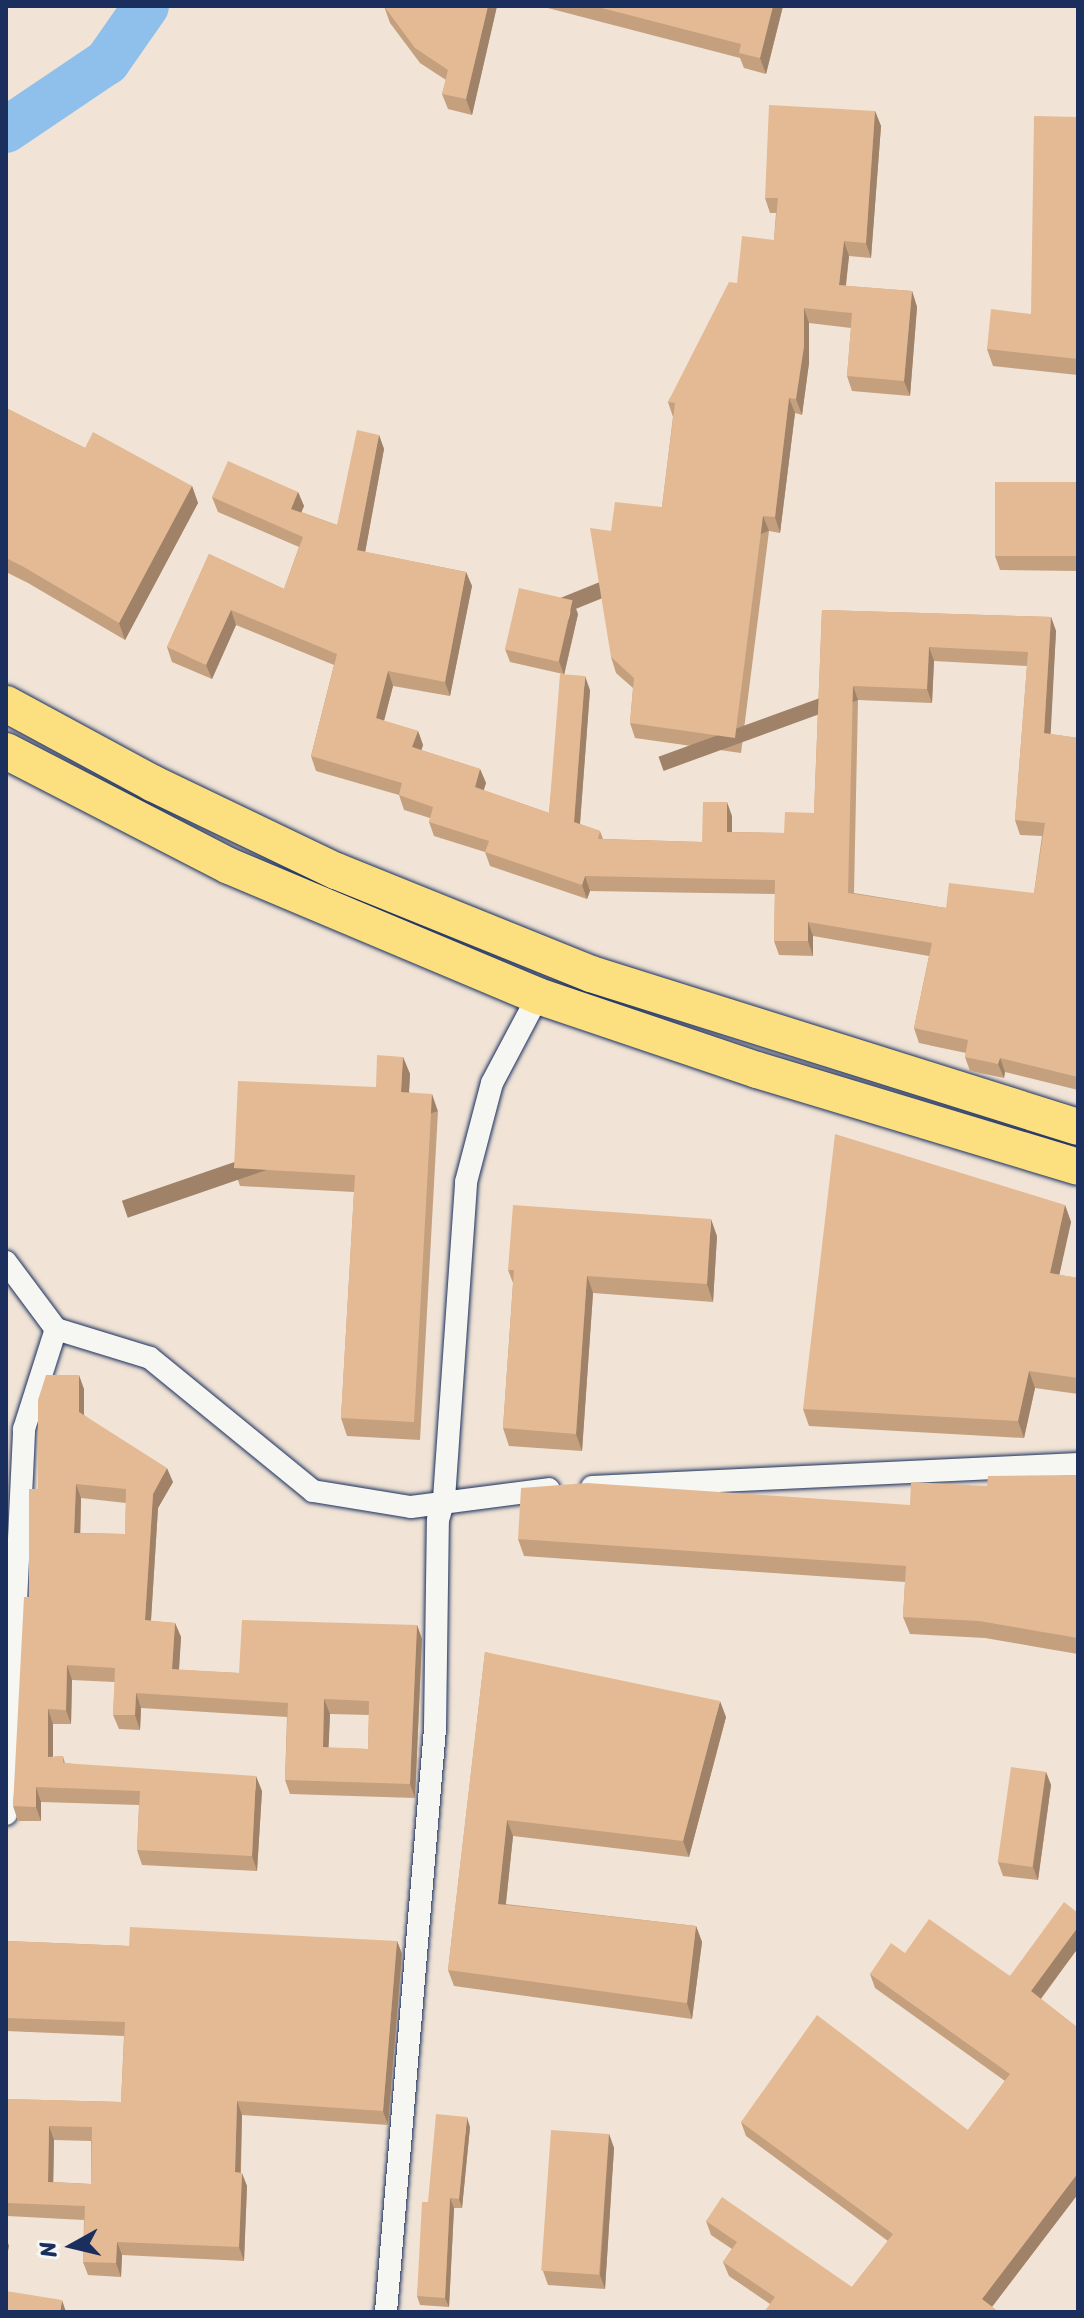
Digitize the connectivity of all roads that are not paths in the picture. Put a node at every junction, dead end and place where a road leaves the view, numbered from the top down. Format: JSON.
{"nodes":[{"id":1,"x":6,"y":704,"type":"edge"},
{"id":2,"x":6,"y":751,"type":"edge"},
{"id":3,"x":538,"y":996,"type":"junction"},
{"id":4,"x":1078,"y":1127,"type":"edge"},
{"id":5,"x":1078,"y":1167,"type":"edge"},
{"id":6,"x":6,"y":1262,"type":"edge"},
{"id":7,"x":56,"y":1329,"type":"junction"},
{"id":8,"x":1078,"y":1464,"type":"edge"},
{"id":9,"x":444,"y":1499,"type":"junction"},
{"id":10,"x":13,"y":1556,"type":"edge"},
{"id":11,"x":6,"y":1814,"type":"edge"},
{"id":12,"x":386,"y":2312,"type":"edge"}],
"edges":[{"from":1,"to":4,"type":"main road"},
{"from":2,"to":3,"type":"main road"},
{"from":3,"to":5,"type":"main road"},
{"from":3,"to":9,"type":"street"},
{"from":6,"to":7,"type":"street"},
{"from":7,"to":9,"type":"street"},
{"from":7,"to":10,"type":"street"},
{"from":8,"to":9,"type":"street"},
{"from":9,"to":12,"type":"street"},
{"from":10,"to":11,"type":"street"}]}
